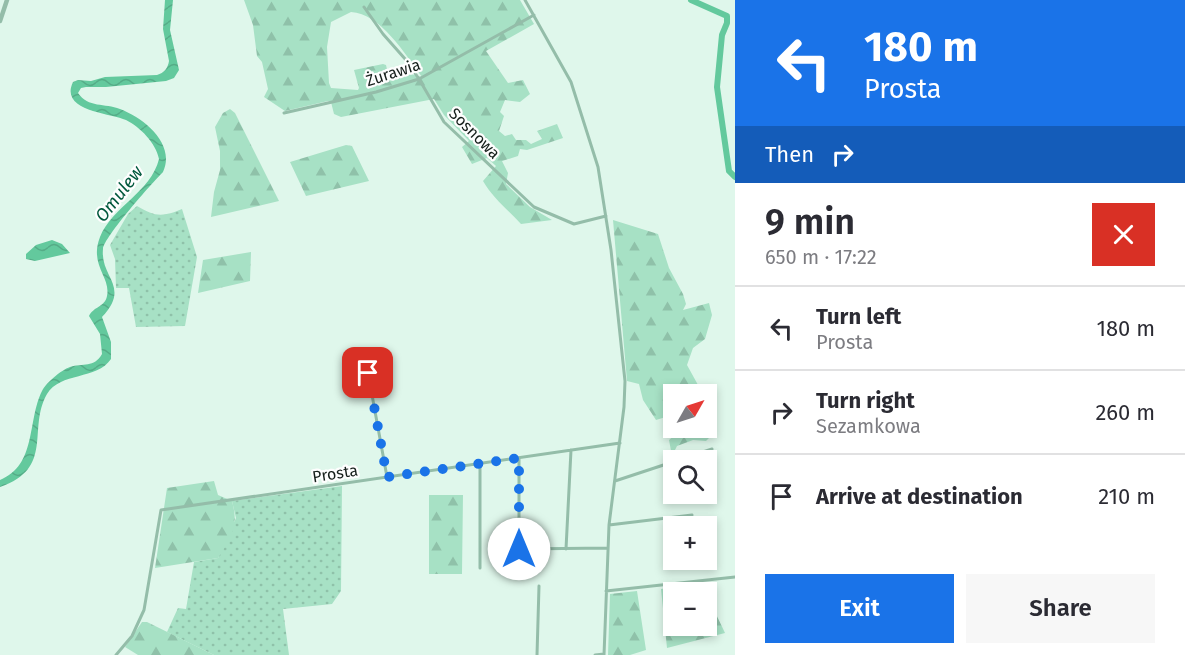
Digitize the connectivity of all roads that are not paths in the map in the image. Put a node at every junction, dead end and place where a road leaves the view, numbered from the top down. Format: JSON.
{"nodes":[{"id":1,"x":7,"y":0,"type":"edge"},
{"id":2,"x":525,"y":0,"type":"edge"},
{"id":3,"x":364,"y":6,"type":"dead end"},
{"id":4,"x":534,"y":15,"type":"junction"},
{"id":5,"x":0,"y":21,"type":"edge"},
{"id":6,"x":419,"y":79,"type":"junction"},
{"id":7,"x":284,"y":113,"type":"dead end"},
{"id":8,"x":606,"y":216,"type":"junction"},
{"id":9,"x":368,"y":373,"type":"dead end"},
{"id":10,"x":620,"y":443,"type":"junction"},
{"id":11,"x":712,"y":449,"type":"dead end"},
{"id":12,"x":571,"y":450,"type":"junction"},
{"id":13,"x":519,"y":458,"type":"junction"},
{"id":14,"x":480,"y":463,"type":"junction"},
{"id":15,"x":387,"y":477,"type":"junction"},
{"id":16,"x":615,"y":481,"type":"junction"},
{"id":17,"x":692,"y":515,"type":"dead end"},
{"id":18,"x":609,"y":525,"type":"junction"},
{"id":19,"x":608,"y":548,"type":"junction"},
{"id":20,"x":566,"y":549,"type":"junction"},
{"id":21,"x":480,"y":568,"type":"dead end"},
{"id":22,"x":735,"y":577,"type":"edge"},
{"id":23,"x":539,"y":586,"type":"dead end"},
{"id":24,"x":606,"y":591,"type":"junction"},
{"id":25,"x":117,"y":655,"type":"edge"},
{"id":26,"x":537,"y":655,"type":"edge"},
{"id":27,"x":595,"y":655,"type":"edge"},
{"id":28,"x":604,"y":655,"type":"edge"}],
"edges":[{"from":1,"to":5,"type":"street"},
{"from":2,"to":4,"type":"street"},
{"from":3,"to":6,"type":"street","name":"Sosnowa"},
{"from":4,"to":6,"type":"street","name":"Żurawia"},
{"from":4,"to":8,"type":"street"},
{"from":6,"to":7,"type":"street","name":"Żurawia"},
{"from":6,"to":8,"type":"street","name":"Sosnowa"},
{"from":8,"to":10,"type":"street"},
{"from":9,"to":15,"type":"street"},
{"from":10,"to":12,"type":"street","name":"Prosta"},
{"from":10,"to":16,"type":"street"},
{"from":11,"to":16,"type":"street"},
{"from":12,"to":13,"type":"street","name":"Prosta"},
{"from":12,"to":20,"type":"street"},
{"from":13,"to":14,"type":"street","name":"Prosta"},
{"from":13,"to":20,"type":"street"},
{"from":14,"to":15,"type":"street","name":"Prosta"},
{"from":14,"to":21,"type":"street"},
{"from":15,"to":25,"type":"street","name":"Prosta"},
{"from":16,"to":18,"type":"street"},
{"from":17,"to":18,"type":"street"},
{"from":18,"to":19,"type":"street"},
{"from":19,"to":20,"type":"street"},
{"from":19,"to":24,"type":"street"},
{"from":22,"to":24,"type":"street"},
{"from":23,"to":26,"type":"street"},
{"from":24,"to":28,"type":"street"},
{"from":27,"to":28,"type":"street"}]}
